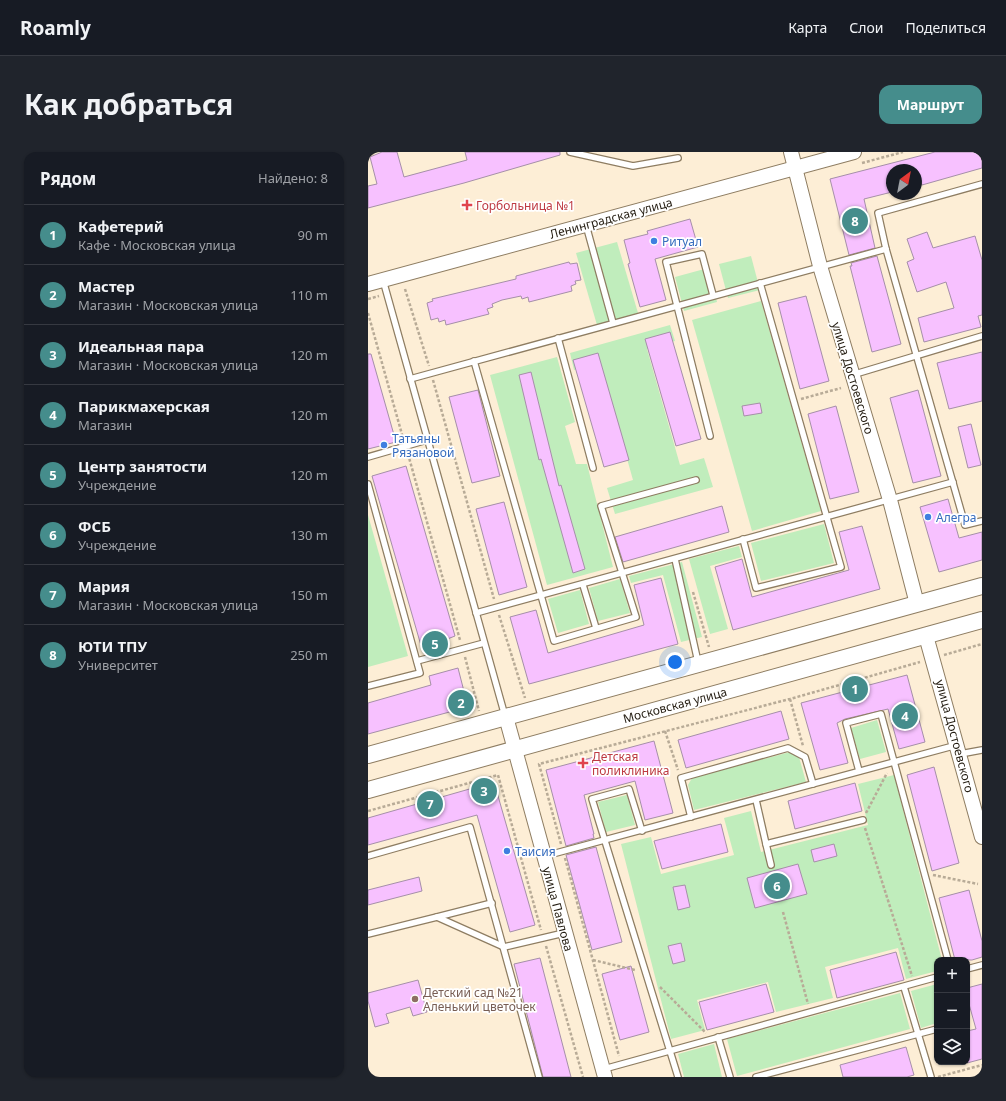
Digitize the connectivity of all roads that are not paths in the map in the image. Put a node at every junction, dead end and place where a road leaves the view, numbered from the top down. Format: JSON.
{"nodes":[{"id":1,"x":570,"y":152,"type":"edge"},
{"id":2,"x":791,"y":152,"type":"edge"},
{"id":3,"x":854,"y":152,"type":"edge"},
{"id":4,"x":678,"y":158,"type":"dead end"},
{"id":5,"x":796,"y":168,"type":"junction"},
{"id":6,"x":982,"y":184,"type":"edge"},
{"id":7,"x":586,"y":224,"type":"junction"},
{"id":8,"x":886,"y":249,"type":"junction"},
{"id":9,"x":820,"y":266,"type":"junction"},
{"id":10,"x":383,"y":280,"type":"junction"},
{"id":11,"x":760,"y":283,"type":"junction"},
{"id":12,"x":368,"y":284,"type":"edge"},
{"id":13,"x":713,"y":295,"type":"junction"},
{"id":14,"x":675,"y":306,"type":"junction"},
{"id":15,"x":613,"y":323,"type":"junction"},
{"id":16,"x":982,"y":336,"type":"edge"},
{"id":17,"x":558,"y":338,"type":"junction"},
{"id":18,"x":916,"y":354,"type":"junction"},
{"id":19,"x":474,"y":361,"type":"junction"},
{"id":20,"x":852,"y":376,"type":"junction"},
{"id":21,"x":410,"y":378,"type":"junction"},
{"id":22,"x":710,"y":436,"type":"dead end"},
{"id":23,"x":427,"y":440,"type":"dead end"},
{"id":24,"x":368,"y":457,"type":"edge"},
{"id":25,"x":593,"y":468,"type":"dead end"},
{"id":26,"x":696,"y":480,"type":"dead end"},
{"id":27,"x":953,"y":482,"type":"junction"},
{"id":28,"x":368,"y":484,"type":"edge"},
{"id":29,"x":890,"y":500,"type":"junction"},
{"id":30,"x":827,"y":517,"type":"junction"},
{"id":31,"x":982,"y":521,"type":"edge"},
{"id":32,"x":743,"y":539,"type":"junction"},
{"id":33,"x":675,"y":559,"type":"junction"},
{"id":34,"x":622,"y":574,"type":"junction"},
{"id":35,"x":582,"y":585,"type":"junction"},
{"id":36,"x":982,"y":586,"type":"edge"},
{"id":37,"x":541,"y":596,"type":"junction"},
{"id":38,"x":917,"y":604,"type":"junction"},
{"id":39,"x":476,"y":613,"type":"junction"},
{"id":40,"x":982,"y":620,"type":"edge"},
{"id":41,"x":596,"y":628,"type":"junction"},
{"id":42,"x":926,"y":636,"type":"junction"},
{"id":43,"x":484,"y":643,"type":"dead end"},
{"id":44,"x":417,"y":661,"type":"junction"},
{"id":45,"x":698,"y":664,"type":"junction"},
{"id":46,"x":368,"y":686,"type":"edge"},
{"id":47,"x":506,"y":717,"type":"junction"},
{"id":48,"x":515,"y":750,"type":"junction"},
{"id":49,"x":958,"y":750,"type":"junction"},
{"id":50,"x":982,"y":750,"type":"edge"},
{"id":51,"x":368,"y":755,"type":"edge"},
{"id":52,"x":894,"y":760,"type":"junction"},
{"id":53,"x":859,"y":771,"type":"junction"},
{"id":54,"x":813,"y":784,"type":"junction"},
{"id":55,"x":368,"y":790,"type":"edge"},
{"id":56,"x":756,"y":800,"type":"junction"},
{"id":57,"x":978,"y":808,"type":"edge"},
{"id":58,"x":691,"y":817,"type":"junction"},
{"id":59,"x":863,"y":820,"type":"road end"},
{"id":60,"x":642,"y":831,"type":"junction"},
{"id":61,"x":982,"y":836,"type":"edge"},
{"id":62,"x":605,"y":841,"type":"junction"},
{"id":63,"x":766,"y":844,"type":"junction"},
{"id":64,"x":368,"y":856,"type":"edge"},
{"id":65,"x":545,"y":856,"type":"junction"},
{"id":66,"x":771,"y":865,"type":"dead end"},
{"id":67,"x":492,"y":904,"type":"junction"},
{"id":68,"x":437,"y":917,"type":"junction"},
{"id":69,"x":564,"y":932,"type":"junction"},
{"id":70,"x":368,"y":934,"type":"edge"},
{"id":71,"x":504,"y":947,"type":"junction"},
{"id":72,"x":947,"y":957,"type":"edge"},
{"id":73,"x":982,"y":965,"type":"edge"},
{"id":74,"x":970,"y":968,"type":"edge"},
{"id":75,"x":934,"y":979,"type":"edge"},
{"id":76,"x":904,"y":987,"type":"junction"},
{"id":77,"x":934,"y":1030,"type":"edge"},
{"id":78,"x":918,"y":1033,"type":"junction"},
{"id":79,"x":718,"y":1037,"type":"junction"},
{"id":80,"x":669,"y":1050,"type":"junction"},
{"id":81,"x":604,"y":1073,"type":"edge"},
{"id":82,"x":539,"y":1077,"type":"edge"},
{"id":83,"x":678,"y":1077,"type":"edge"},
{"id":84,"x":730,"y":1077,"type":"edge"},
{"id":85,"x":756,"y":1077,"type":"edge"},
{"id":86,"x":931,"y":1077,"type":"edge"}],
"edges":[{"from":1,"to":4,"type":"lane"},
{"from":2,"to":5,"type":"street","name":"улица Достоевского"},
{"from":3,"to":5,"type":"street","name":"Ленинградская улица"},
{"from":5,"to":7,"type":"street","name":"Ленинградская улица"},
{"from":5,"to":9,"type":"street","name":"улица Достоевского"},
{"from":6,"to":8,"type":"lane"},
{"from":7,"to":10,"type":"street","name":"Ленинградская улица"},
{"from":7,"to":15,"type":"lane"},
{"from":8,"to":9,"type":"lane"},
{"from":8,"to":18,"type":"lane"},
{"from":9,"to":11,"type":"lane"},
{"from":9,"to":20,"type":"street","name":"улица Достоевского"},
{"from":10,"to":12,"type":"street","name":"Ленинградская улица"},
{"from":10,"to":21,"type":"lane"},
{"from":11,"to":13,"type":"lane"},
{"from":11,"to":30,"type":"lane"},
{"from":13,"to":14,"type":"lane"},
{"from":13,"to":14,"type":"lane"},
{"from":14,"to":15,"type":"lane"},
{"from":14,"to":22,"type":"lane"},
{"from":15,"to":17,"type":"lane"},
{"from":16,"to":18,"type":"lane"},
{"from":17,"to":19,"type":"lane"},
{"from":17,"to":25,"type":"lane"},
{"from":18,"to":20,"type":"lane"},
{"from":18,"to":27,"type":"lane"},
{"from":19,"to":21,"type":"lane"},
{"from":19,"to":37,"type":"lane"},
{"from":20,"to":29,"type":"street","name":"улица Достоевского"},
{"from":21,"to":39,"type":"lane"},
{"from":23,"to":24,"type":"lane"},
{"from":26,"to":34,"type":"lane"},
{"from":27,"to":29,"type":"lane"},
{"from":27,"to":31,"type":"lane"},
{"from":28,"to":44,"type":"lane"},
{"from":29,"to":30,"type":"lane"},
{"from":29,"to":38,"type":"street","name":"улица Достоевского"},
{"from":30,"to":32,"type":"lane"},
{"from":30,"to":32,"type":"lane"},
{"from":32,"to":33,"type":"lane"},
{"from":33,"to":34,"type":"lane"},
{"from":33,"to":45,"type":"lane"},
{"from":34,"to":35,"type":"lane"},
{"from":34,"to":41,"type":"lane"},
{"from":35,"to":37,"type":"lane"},
{"from":35,"to":41,"type":"lane"},
{"from":36,"to":38,"type":"main road"},
{"from":37,"to":39,"type":"lane"},
{"from":37,"to":41,"type":"lane"},
{"from":38,"to":45,"type":"main road"},
{"from":39,"to":47,"type":"lane"},
{"from":40,"to":42,"type":"main road","name":"Московская улица"},
{"from":42,"to":48,"type":"main road","name":"Московская улица"},
{"from":42,"to":49,"type":"street","name":"улица Достоевского"},
{"from":43,"to":44,"type":"lane"},
{"from":44,"to":46,"type":"lane"},
{"from":45,"to":47,"type":"main road"},
{"from":47,"to":48,"type":"street","name":"улица Павлова"},
{"from":47,"to":51,"type":"main road"},
{"from":48,"to":55,"type":"main road","name":"Московская улица"},
{"from":48,"to":65,"type":"street","name":"улица Павлова"},
{"from":49,"to":50,"type":"lane"},
{"from":49,"to":52,"type":"lane"},
{"from":49,"to":57,"type":"street","name":"улица Достоевского"},
{"from":52,"to":53,"type":"lane"},
{"from":52,"to":53,"type":"lane"},
{"from":52,"to":72,"type":"lane"},
{"from":53,"to":54,"type":"lane"},
{"from":54,"to":56,"type":"lane"},
{"from":54,"to":58,"type":"lane"},
{"from":56,"to":58,"type":"lane"},
{"from":56,"to":63,"type":"lane"},
{"from":57,"to":61,"type":"street","name":"улица Достоевского"},
{"from":58,"to":60,"type":"lane"},
{"from":59,"to":63,"type":"lane"},
{"from":60,"to":62,"type":"lane"},
{"from":60,"to":62,"type":"lane"},
{"from":62,"to":65,"type":"lane"},
{"from":62,"to":80,"type":"lane"},
{"from":63,"to":66,"type":"lane"},
{"from":64,"to":67,"type":"lane"},
{"from":65,"to":69,"type":"street","name":"улица Павлова"},
{"from":67,"to":68,"type":"lane"},
{"from":67,"to":71,"type":"lane"},
{"from":68,"to":70,"type":"lane"},
{"from":68,"to":71,"type":"lane"},
{"from":69,"to":71,"type":"lane"},
{"from":69,"to":81,"type":"street","name":"улица Павлова"},
{"from":71,"to":82,"type":"lane"},
{"from":73,"to":74,"type":"lane"},
{"from":75,"to":76,"type":"lane"},
{"from":76,"to":78,"type":"lane"},
{"from":76,"to":79,"type":"lane"},
{"from":77,"to":78,"type":"lane"},
{"from":78,"to":85,"type":"lane"},
{"from":78,"to":86,"type":"lane"},
{"from":79,"to":80,"type":"lane"},
{"from":79,"to":84,"type":"lane"},
{"from":80,"to":81,"type":"lane"},
{"from":80,"to":83,"type":"lane"}]}
